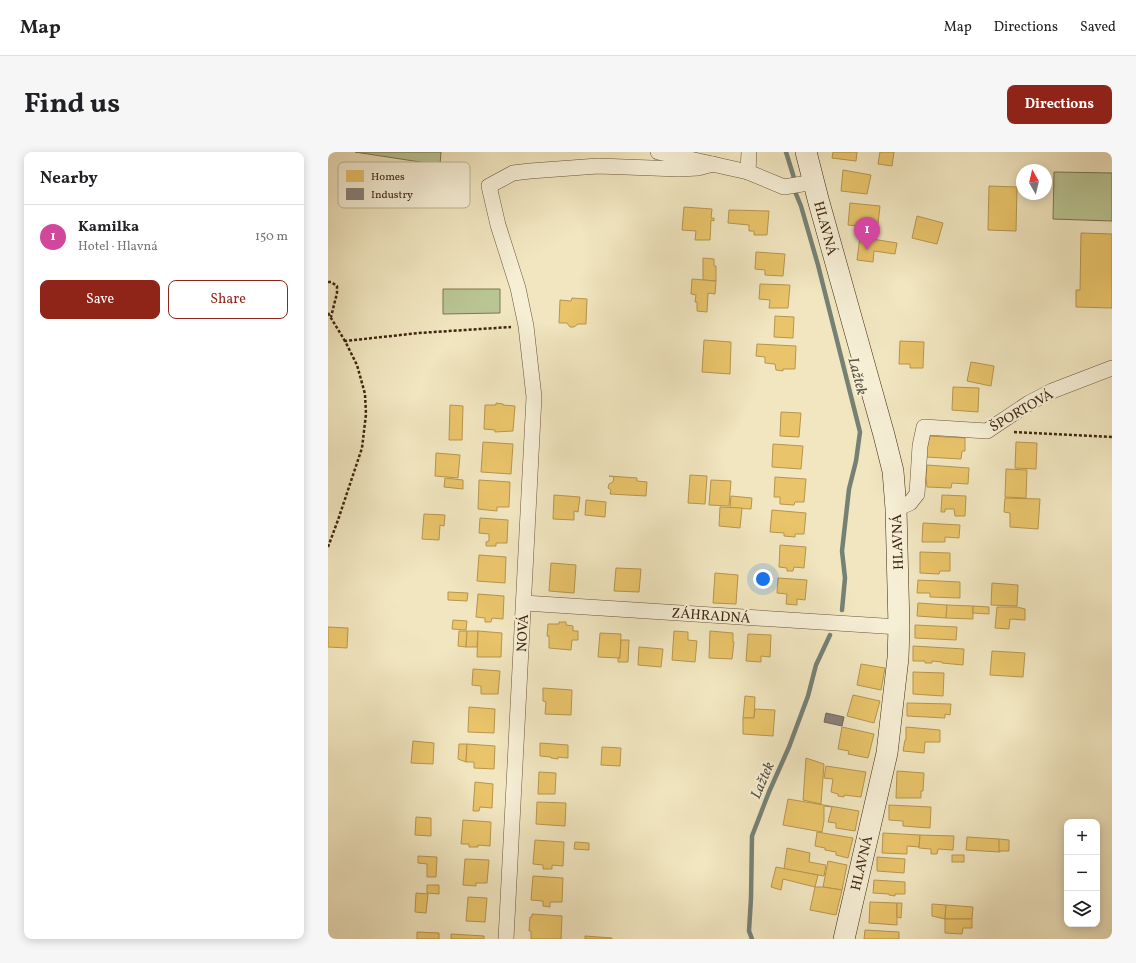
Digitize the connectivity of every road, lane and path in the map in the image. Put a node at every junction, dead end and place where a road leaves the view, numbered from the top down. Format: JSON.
{"nodes":[{"id":1,"x":658,"y":152,"type":"edge"},
{"id":2,"x":749,"y":152,"type":"edge"},
{"id":3,"x":806,"y":152,"type":"edge"},
{"id":4,"x":713,"y":164,"type":"junction"},
{"id":5,"x":748,"y":172,"type":"junction"},
{"id":6,"x":799,"y":185,"type":"junction"},
{"id":7,"x":328,"y":282,"type":"edge"},
{"id":8,"x":328,"y":313,"type":"edge"},
{"id":9,"x":331,"y":317,"type":"junction"},
{"id":10,"x":526,"y":326,"type":"junction"},
{"id":11,"x":346,"y":341,"type":"junction"},
{"id":12,"x":1112,"y":368,"type":"edge"},
{"id":13,"x":988,"y":431,"type":"junction"},
{"id":14,"x":1112,"y":437,"type":"edge"},
{"id":15,"x":896,"y":509,"type":"junction"},
{"id":16,"x":328,"y":547,"type":"edge"},
{"id":17,"x":524,"y":603,"type":"junction"},
{"id":18,"x":899,"y":627,"type":"junction"},
{"id":19,"x":506,"y":939,"type":"edge"},
{"id":20,"x":844,"y":939,"type":"edge"}],
"edges":[{"from":1,"to":4,"type":"street"},
{"from":2,"to":5,"type":"street"},
{"from":3,"to":6,"type":"street","name":"HLAVNÁ"},
{"from":4,"to":5,"type":"street"},
{"from":4,"to":10,"type":"street","name":"NOVÁ"},
{"from":5,"to":6,"type":"street"},
{"from":6,"to":15,"type":"street","name":"HLAVNÁ"},
{"from":7,"to":9,"type":"path"},
{"from":8,"to":9,"type":"path"},
{"from":9,"to":11,"type":"path"},
{"from":10,"to":11,"type":"path"},
{"from":10,"to":17,"type":"street","name":"NOVÁ"},
{"from":11,"to":16,"type":"path"},
{"from":12,"to":13,"type":"street","name":"ŠPORTOVÁ"},
{"from":13,"to":14,"type":"path"},
{"from":13,"to":15,"type":"street","name":"ŠPORTOVÁ"},
{"from":15,"to":18,"type":"street","name":"HLAVNÁ"},
{"from":17,"to":18,"type":"street","name":"ZÁHRADNÁ"},
{"from":17,"to":19,"type":"street","name":"NOVÁ"},
{"from":18,"to":20,"type":"street","name":"HLAVNÁ"}]}
